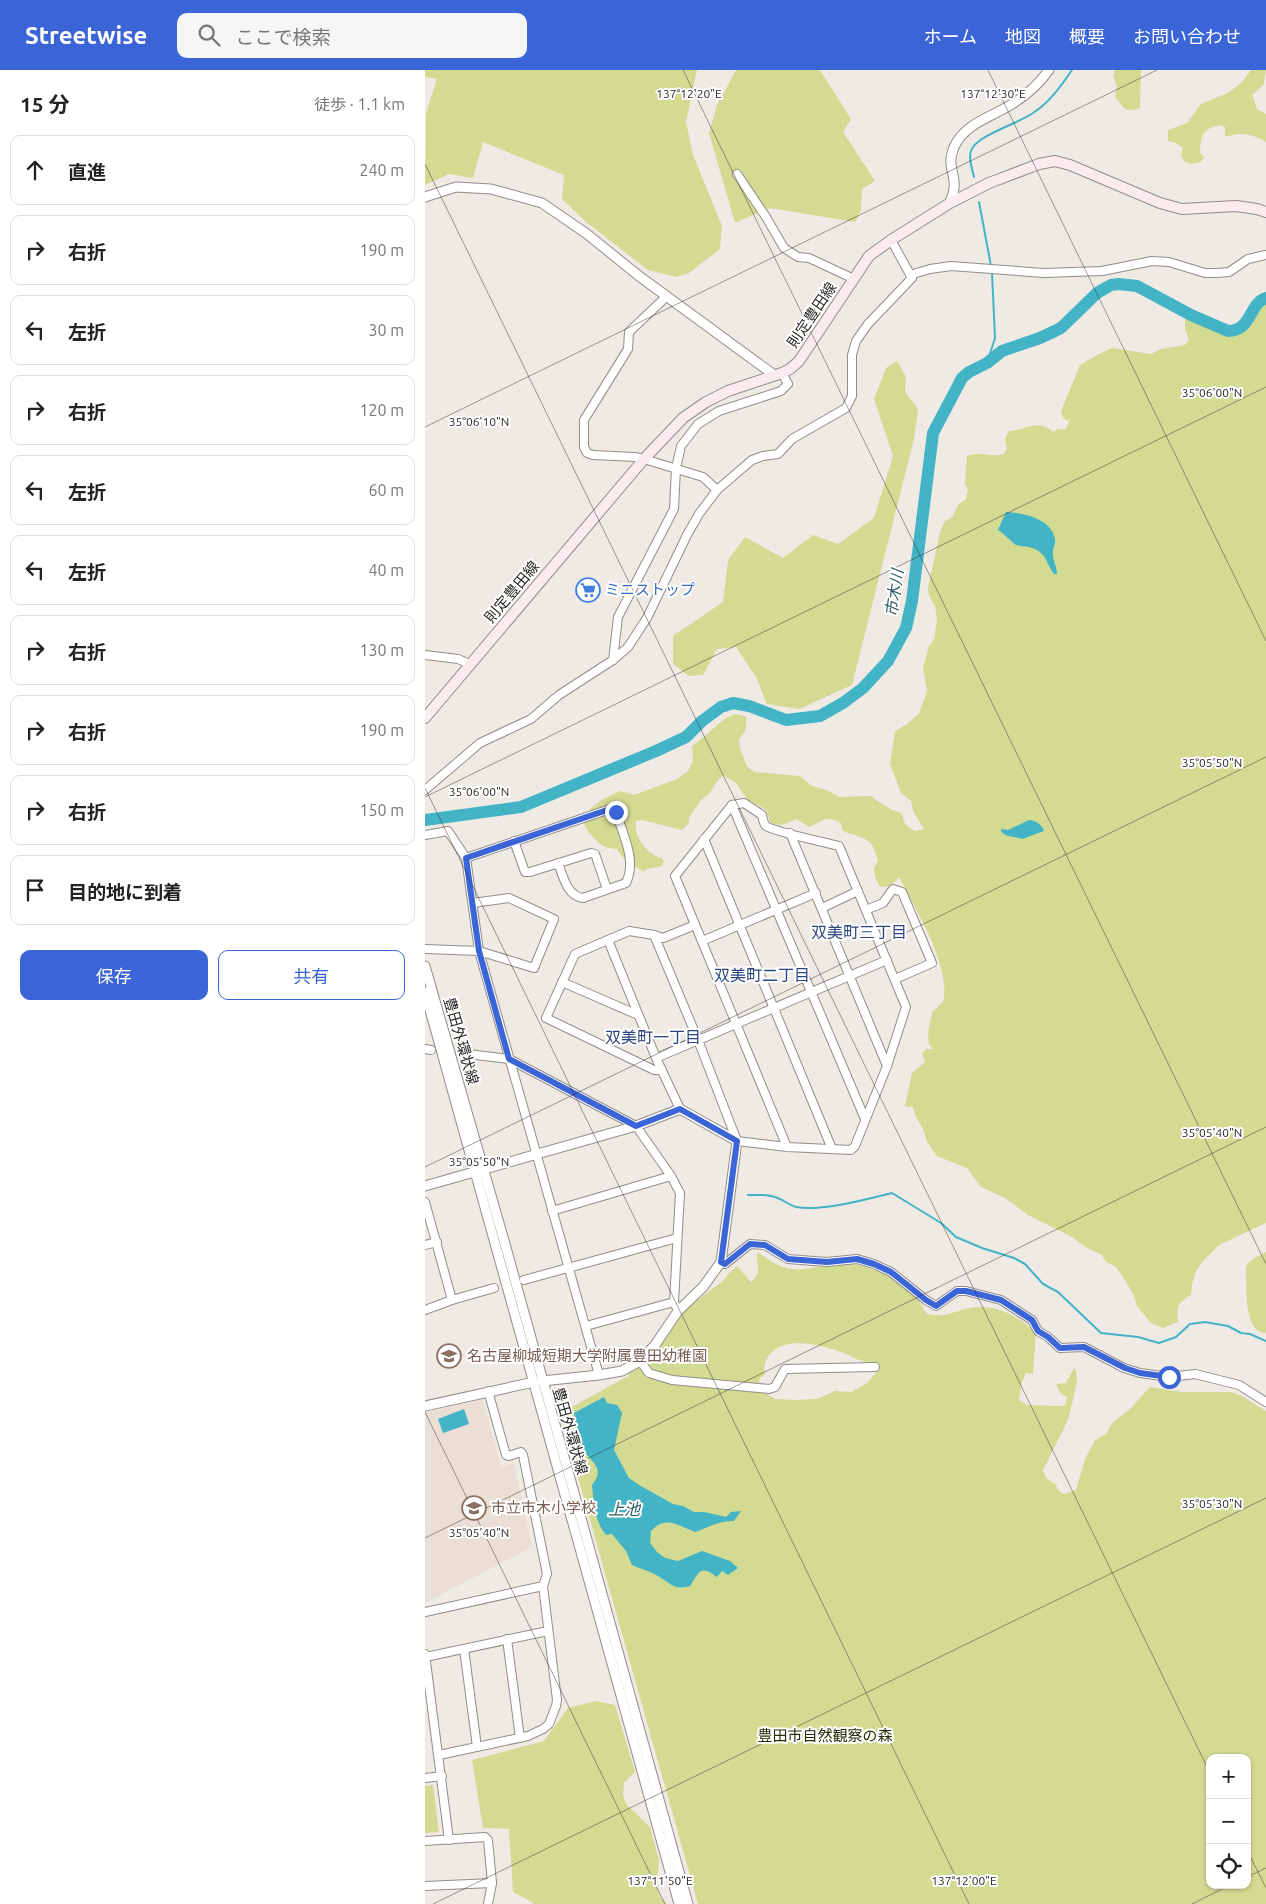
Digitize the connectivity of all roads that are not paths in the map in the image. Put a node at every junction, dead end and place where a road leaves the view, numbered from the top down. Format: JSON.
{"nodes":[{"id":1,"x":1049,"y":70,"type":"edge"},
{"id":2,"x":737,"y":174,"type":"dead end"},
{"id":3,"x":425,"y":197,"type":"edge"},
{"id":4,"x":950,"y":203,"type":"junction"},
{"id":5,"x":1266,"y":212,"type":"edge"},
{"id":6,"x":891,"y":240,"type":"junction"},
{"id":7,"x":1266,"y":255,"type":"edge"},
{"id":8,"x":910,"y":275,"type":"junction"},
{"id":9,"x":854,"y":279,"type":"junction"},
{"id":10,"x":667,"y":296,"type":"junction"},
{"id":11,"x":778,"y":374,"type":"junction"},
{"id":12,"x":644,"y":459,"type":"junction"},
{"id":13,"x":676,"y":468,"type":"junction"},
{"id":14,"x":717,"y":490,"type":"junction"},
{"id":15,"x":425,"y":655,"type":"edge"},
{"id":16,"x":613,"y":660,"type":"junction"},
{"id":17,"x":471,"y":664,"type":"junction"},
{"id":18,"x":425,"y":718,"type":"edge"},
{"id":19,"x":425,"y":790,"type":"edge"},
{"id":20,"x":732,"y":805,"type":"junction"},
{"id":21,"x":790,"y":833,"type":"junction"},
{"id":22,"x":425,"y":835,"type":"edge"},
{"id":23,"x":704,"y":839,"type":"junction"},
{"id":24,"x":514,"y":841,"type":"junction"},
{"id":25,"x":466,"y":858,"type":"junction"},
{"id":26,"x":558,"y":864,"type":"junction"},
{"id":27,"x":607,"y":889,"type":"junction"},
{"id":28,"x":858,"y":891,"type":"junction"},
{"id":29,"x":816,"y":892,"type":"junction"},
{"id":30,"x":473,"y":904,"type":"junction"},
{"id":31,"x":822,"y":908,"type":"junction"},
{"id":32,"x":777,"y":909,"type":"junction"},
{"id":33,"x":866,"y":910,"type":"junction"},
{"id":34,"x":695,"y":924,"type":"junction"},
{"id":35,"x":740,"y":924,"type":"junction"},
{"id":36,"x":654,"y":934,"type":"junction"},
{"id":37,"x":608,"y":940,"type":"junction"},
{"id":38,"x":702,"y":941,"type":"junction"},
{"id":39,"x":425,"y":949,"type":"edge"},
{"id":40,"x":479,"y":951,"type":"junction"},
{"id":41,"x":887,"y":960,"type":"junction"},
{"id":42,"x":425,"y":966,"type":"edge"},
{"id":43,"x":851,"y":976,"type":"junction"},
{"id":44,"x":895,"y":979,"type":"junction"},
{"id":45,"x":562,"y":982,"type":"junction"},
{"id":46,"x":425,"y":992,"type":"edge"},
{"id":47,"x":813,"y":992,"type":"junction"},
{"id":48,"x":775,"y":1008,"type":"junction"},
{"id":49,"x":638,"y":1015,"type":"junction"},
{"id":50,"x":737,"y":1024,"type":"junction"},
{"id":51,"x":698,"y":1040,"type":"junction"},
{"id":52,"x":460,"y":1053,"type":"dead end"},
{"id":53,"x":656,"y":1058,"type":"junction"},
{"id":54,"x":509,"y":1059,"type":"junction"},
{"id":55,"x":887,"y":1066,"type":"junction"},
{"id":56,"x":662,"y":1070,"type":"junction"},
{"id":57,"x":680,"y":1109,"type":"junction"},
{"id":58,"x":865,"y":1119,"type":"junction"},
{"id":59,"x":636,"y":1126,"type":"junction"},
{"id":60,"x":737,"y":1141,"type":"junction"},
{"id":61,"x":787,"y":1147,"type":"junction"},
{"id":62,"x":832,"y":1149,"type":"junction"},
{"id":63,"x":535,"y":1154,"type":"junction"},
{"id":64,"x":479,"y":1171,"type":"junction"},
{"id":65,"x":671,"y":1176,"type":"junction"},
{"id":66,"x":425,"y":1186,"type":"edge"},
{"id":67,"x":425,"y":1202,"type":"edge"},
{"id":68,"x":552,"y":1211,"type":"junction"},
{"id":69,"x":677,"y":1238,"type":"junction"},
{"id":70,"x":437,"y":1242,"type":"junction"},
{"id":71,"x":425,"y":1245,"type":"edge"},
{"id":72,"x":721,"y":1262,"type":"junction"},
{"id":73,"x":569,"y":1267,"type":"junction"},
{"id":74,"x":524,"y":1280,"type":"dead end"},
{"id":75,"x":494,"y":1288,"type":"dead end"},
{"id":76,"x":452,"y":1300,"type":"junction"},
{"id":77,"x":674,"y":1302,"type":"junction"},
{"id":78,"x":425,"y":1310,"type":"edge"},
{"id":79,"x":678,"y":1311,"type":"junction"},
{"id":80,"x":586,"y":1326,"type":"junction"},
{"id":81,"x":640,"y":1361,"type":"junction"},
{"id":82,"x":875,"y":1367,"type":"dead end"},
{"id":83,"x":599,"y":1375,"type":"junction"},
{"id":84,"x":538,"y":1381,"type":"junction"},
{"id":85,"x":488,"y":1391,"type":"junction"},
{"id":86,"x":1266,"y":1402,"type":"edge"},
{"id":87,"x":425,"y":1406,"type":"edge"},
{"id":88,"x":543,"y":1586,"type":"junction"},
{"id":89,"x":425,"y":1612,"type":"edge"},
{"id":90,"x":548,"y":1630,"type":"junction"},
{"id":91,"x":507,"y":1639,"type":"junction"},
{"id":92,"x":464,"y":1649,"type":"junction"},
{"id":93,"x":425,"y":1655,"type":"edge"},
{"id":94,"x":429,"y":1704,"type":"edge"},
{"id":95,"x":520,"y":1738,"type":"junction"},
{"id":96,"x":477,"y":1748,"type":"junction"},
{"id":97,"x":439,"y":1755,"type":"junction"},
{"id":98,"x":441,"y":1776,"type":"junction"},
{"id":99,"x":425,"y":1778,"type":"edge"},
{"id":100,"x":449,"y":1840,"type":"junction"},
{"id":101,"x":425,"y":1841,"type":"edge"},
{"id":102,"x":492,"y":1883,"type":"junction"},
{"id":103,"x":425,"y":1886,"type":"edge"},
{"id":104,"x":488,"y":1904,"type":"edge"},
{"id":105,"x":679,"y":1904,"type":"edge"},
{"id":106,"x":688,"y":1904,"type":"edge"}],
"edges":[{"from":1,"to":4,"type":"street"},
{"from":2,"to":9,"type":"street"},
{"from":3,"to":10,"type":"street"},
{"from":4,"to":5,"type":"main road","name":"則定豊田線"},
{"from":4,"to":6,"type":"main road","name":"則定豊田線"},
{"from":6,"to":8,"type":"street"},
{"from":6,"to":9,"type":"main road","name":"則定豊田線"},
{"from":7,"to":8,"type":"street"},
{"from":8,"to":14,"type":"street"},
{"from":9,"to":11,"type":"main road","name":"則定豊田線"},
{"from":10,"to":11,"type":"street"},
{"from":10,"to":12,"type":"street"},
{"from":11,"to":12,"type":"main road","name":"則定豊田線"},
{"from":11,"to":13,"type":"street"},
{"from":12,"to":13,"type":"street"},
{"from":12,"to":17,"type":"main road","name":"則定豊田線"},
{"from":13,"to":14,"type":"street"},
{"from":13,"to":16,"type":"street"},
{"from":14,"to":16,"type":"street"},
{"from":15,"to":17,"type":"street"},
{"from":16,"to":19,"type":"street"},
{"from":17,"to":18,"type":"main road","name":"則定豊田線"},
{"from":20,"to":21,"type":"street"},
{"from":20,"to":23,"type":"street"},
{"from":20,"to":32,"type":"street"},
{"from":21,"to":28,"type":"street"},
{"from":21,"to":29,"type":"street"},
{"from":22,"to":25,"type":"street"},
{"from":23,"to":34,"type":"street"},
{"from":23,"to":35,"type":"street"},
{"from":24,"to":25,"type":"street"},
{"from":24,"to":26,"type":"street"},
{"from":24,"to":27,"type":"street"},
{"from":25,"to":30,"type":"street"},
{"from":26,"to":27,"type":"street"},
{"from":26,"to":27,"type":"street"},
{"from":28,"to":31,"type":"street"},
{"from":28,"to":33,"type":"street"},
{"from":29,"to":31,"type":"street"},
{"from":29,"to":32,"type":"street"},
{"from":30,"to":40,"type":"street"},
{"from":30,"to":40,"type":"street"},
{"from":31,"to":43,"type":"street"},
{"from":32,"to":35,"type":"street"},
{"from":32,"to":47,"type":"street"},
{"from":33,"to":41,"type":"street"},
{"from":33,"to":44,"type":"street"},
{"from":34,"to":36,"type":"street"},
{"from":34,"to":38,"type":"street"},
{"from":35,"to":38,"type":"street"},
{"from":35,"to":48,"type":"street"},
{"from":36,"to":37,"type":"street"},
{"from":36,"to":51,"type":"street"},
{"from":37,"to":45,"type":"street"},
{"from":37,"to":49,"type":"street"},
{"from":38,"to":50,"type":"street"},
{"from":39,"to":40,"type":"street"},
{"from":40,"to":54,"type":"street"},
{"from":41,"to":43,"type":"street"},
{"from":41,"to":44,"type":"street"},
{"from":42,"to":64,"type":"street","name":"豊田外環状線"},
{"from":43,"to":47,"type":"street"},
{"from":43,"to":55,"type":"street"},
{"from":44,"to":55,"type":"street"},
{"from":45,"to":49,"type":"street"},
{"from":45,"to":56,"type":"street"},
{"from":46,"to":64,"type":"street","name":"豊田外環状線"},
{"from":47,"to":48,"type":"street"},
{"from":47,"to":58,"type":"street"},
{"from":48,"to":50,"type":"street"},
{"from":48,"to":62,"type":"street"},
{"from":49,"to":53,"type":"street"},
{"from":50,"to":51,"type":"street"},
{"from":50,"to":61,"type":"street"},
{"from":51,"to":53,"type":"street"},
{"from":51,"to":60,"type":"street"},
{"from":52,"to":54,"type":"street"},
{"from":53,"to":56,"type":"street"},
{"from":54,"to":59,"type":"street"},
{"from":54,"to":63,"type":"street"},
{"from":55,"to":58,"type":"street"},
{"from":56,"to":57,"type":"street"},
{"from":57,"to":59,"type":"street"},
{"from":57,"to":60,"type":"street"},
{"from":58,"to":62,"type":"street"},
{"from":59,"to":63,"type":"street"},
{"from":59,"to":65,"type":"street"},
{"from":60,"to":61,"type":"street"},
{"from":60,"to":72,"type":"street"},
{"from":61,"to":62,"type":"street"},
{"from":63,"to":64,"type":"street"},
{"from":63,"to":68,"type":"street"},
{"from":64,"to":66,"type":"street"},
{"from":64,"to":84,"type":"street","name":"豊田外環状線"},
{"from":65,"to":68,"type":"street"},
{"from":65,"to":69,"type":"street"},
{"from":67,"to":70,"type":"street"},
{"from":68,"to":73,"type":"street"},
{"from":69,"to":73,"type":"street"},
{"from":69,"to":77,"type":"street"},
{"from":70,"to":71,"type":"street"},
{"from":70,"to":76,"type":"street"},
{"from":72,"to":79,"type":"street"},
{"from":72,"to":86,"type":"street"},
{"from":73,"to":74,"type":"street"},
{"from":73,"to":80,"type":"street"},
{"from":75,"to":76,"type":"street"},
{"from":76,"to":78,"type":"street"},
{"from":77,"to":79,"type":"street"},
{"from":77,"to":80,"type":"street"},
{"from":79,"to":81,"type":"street"},
{"from":80,"to":83,"type":"street"},
{"from":81,"to":82,"type":"street"},
{"from":81,"to":83,"type":"street"},
{"from":83,"to":84,"type":"street"},
{"from":84,"to":85,"type":"street"},
{"from":84,"to":105,"type":"street","name":"豊田外環状線"},
{"from":84,"to":106,"type":"street","name":"豊田外環状線"},
{"from":85,"to":87,"type":"street"},
{"from":85,"to":88,"type":"street"},
{"from":88,"to":89,"type":"street"},
{"from":88,"to":90,"type":"street"},
{"from":90,"to":91,"type":"street"},
{"from":90,"to":95,"type":"street"},
{"from":91,"to":92,"type":"street"},
{"from":91,"to":95,"type":"street"},
{"from":92,"to":93,"type":"street"},
{"from":92,"to":96,"type":"street"},
{"from":93,"to":94,"type":"street"},
{"from":94,"to":97,"type":"street"},
{"from":95,"to":96,"type":"street"},
{"from":96,"to":97,"type":"street"},
{"from":97,"to":98,"type":"street"},
{"from":98,"to":99,"type":"street"},
{"from":98,"to":100,"type":"street"},
{"from":100,"to":101,"type":"street"},
{"from":100,"to":102,"type":"street"},
{"from":102,"to":103,"type":"street"},
{"from":102,"to":104,"type":"street"}]}
